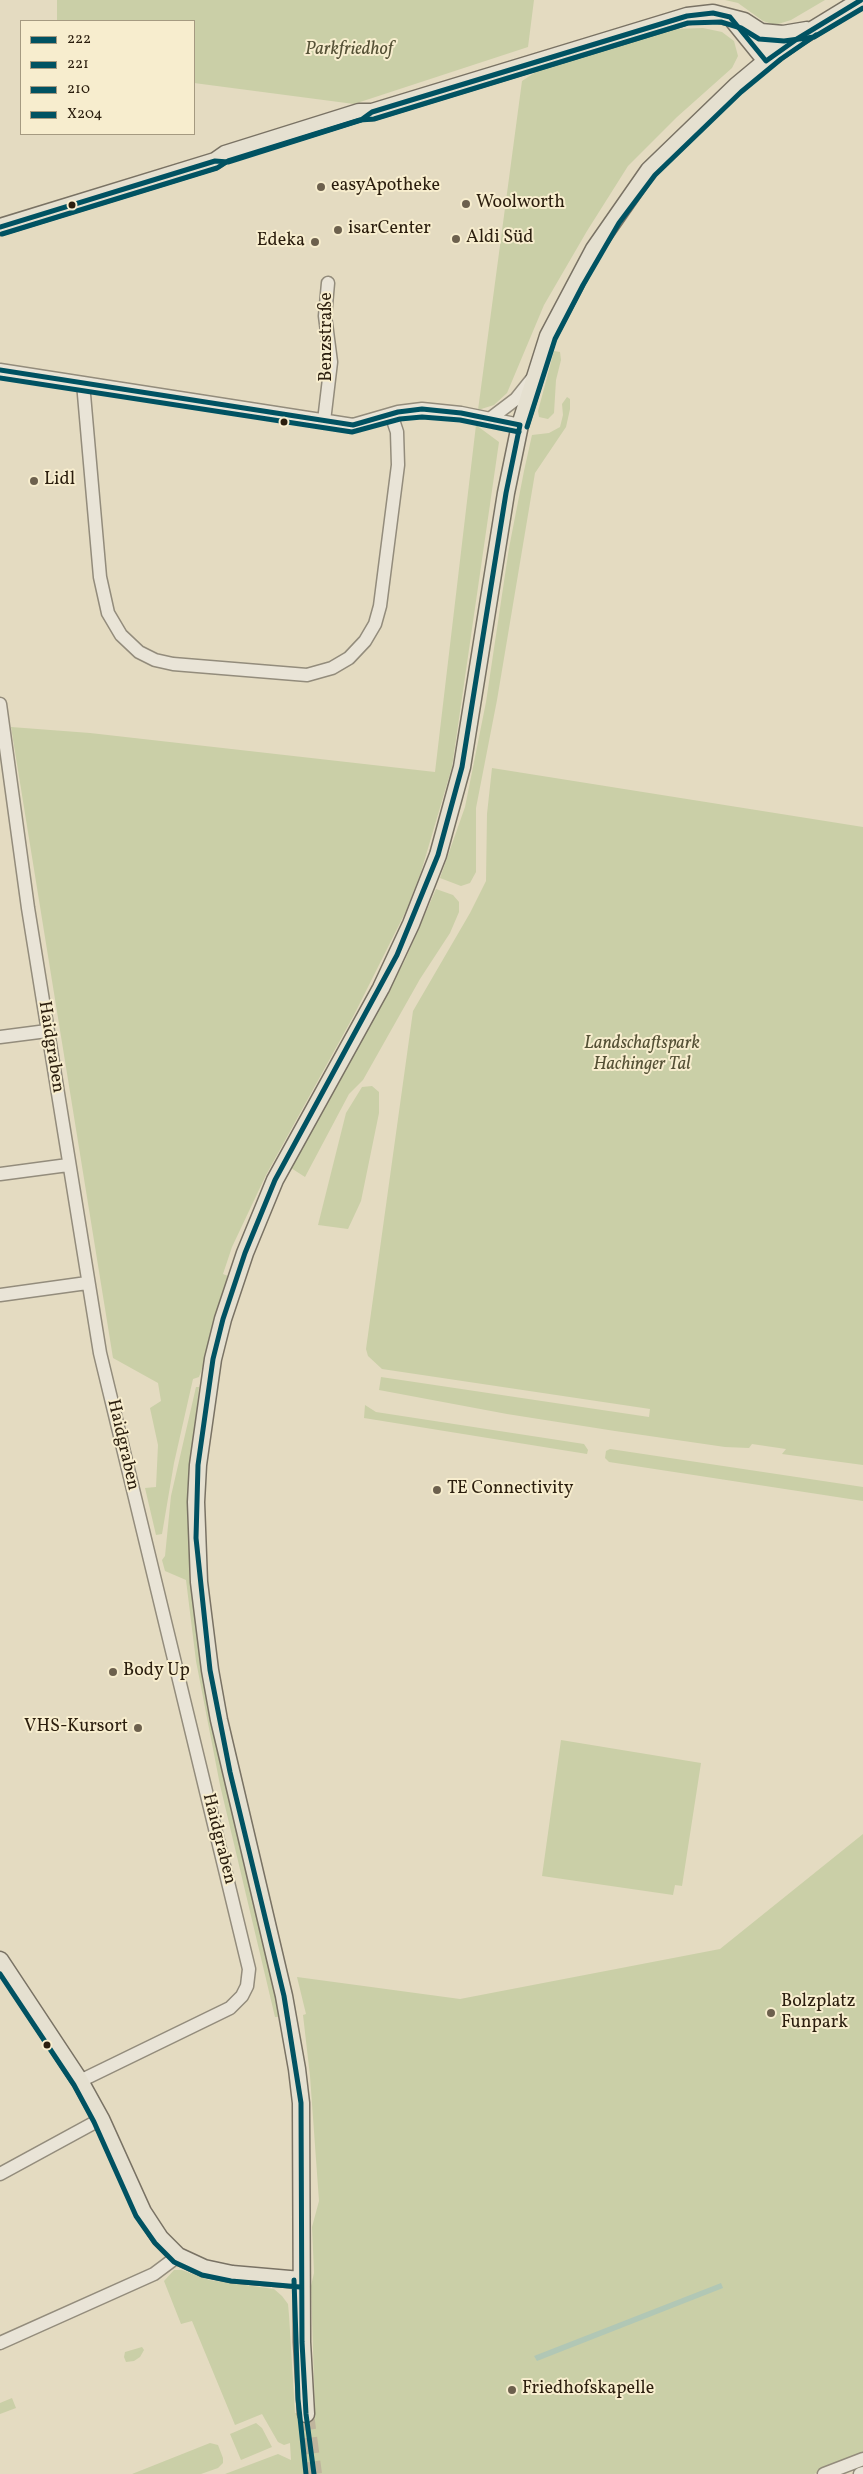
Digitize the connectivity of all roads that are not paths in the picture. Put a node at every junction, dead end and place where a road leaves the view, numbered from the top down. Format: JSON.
{"nodes":[{"id":1,"x":860,"y":0,"type":"edge"},
{"id":2,"x":730,"y":17,"type":"junction"},
{"id":3,"x":812,"y":30,"type":"junction"},
{"id":4,"x":761,"y":32,"type":"junction"},
{"id":5,"x":771,"y":57,"type":"junction"},
{"id":6,"x":0,"y":228,"type":"edge"},
{"id":7,"x":328,"y":282,"type":"dead end"},
{"id":8,"x":0,"y":370,"type":"edge"},
{"id":9,"x":534,"y":378,"type":"junction"},
{"id":10,"x":83,"y":383,"type":"junction"},
{"id":11,"x":391,"y":414,"type":"junction"},
{"id":12,"x":491,"y":418,"type":"junction"},
{"id":13,"x":324,"y":421,"type":"junction"},
{"id":14,"x":520,"y":425,"type":"junction"},
{"id":15,"x":0,"y":704,"type":"edge"},
{"id":16,"x":47,"y":1031,"type":"junction"},
{"id":17,"x":0,"y":1037,"type":"edge"},
{"id":18,"x":68,"y":1165,"type":"junction"},
{"id":19,"x":0,"y":1174,"type":"edge"},
{"id":20,"x":87,"y":1283,"type":"junction"},
{"id":21,"x":0,"y":1295,"type":"edge"},
{"id":22,"x":0,"y":1960,"type":"edge"},
{"id":23,"x":80,"y":2081,"type":"junction"},
{"id":24,"x":101,"y":2119,"type":"junction"},
{"id":25,"x":0,"y":2174,"type":"edge"},
{"id":26,"x":178,"y":2256,"type":"junction"},
{"id":27,"x":301,"y":2280,"type":"junction"},
{"id":28,"x":0,"y":2343,"type":"edge"},
{"id":29,"x":306,"y":2414,"type":"tunnel mouth"},
{"id":30,"x":863,"y":2458,"type":"edge"},
{"id":31,"x":824,"y":2474,"type":"edge"}],
"edges":[{"from":1,"to":3,"type":"main road"},
{"from":2,"to":4,"type":"main road"},
{"from":2,"to":5,"type":"main road"},
{"from":2,"to":6,"type":"main road"},
{"from":3,"to":4,"type":"main road"},
{"from":3,"to":5,"type":"main road"},
{"from":4,"to":5,"type":"main road"},
{"from":5,"to":9,"type":"main road"},
{"from":7,"to":13,"type":"street","name":"Benzstraße"},
{"from":8,"to":10,"type":"street"},
{"from":9,"to":12,"type":"street"},
{"from":9,"to":14,"type":"main road"},
{"from":10,"to":11,"type":"street"},
{"from":10,"to":13,"type":"street"},
{"from":11,"to":12,"type":"street"},
{"from":11,"to":13,"type":"street"},
{"from":12,"to":14,"type":"street"},
{"from":14,"to":27,"type":"main road"},
{"from":15,"to":16,"type":"street","name":"Haidgraben"},
{"from":16,"to":17,"type":"street"},
{"from":16,"to":18,"type":"street","name":"Haidgraben"},
{"from":18,"to":19,"type":"street"},
{"from":18,"to":20,"type":"street","name":"Haidgraben"},
{"from":20,"to":21,"type":"street"},
{"from":20,"to":23,"type":"street","name":"Haidgraben"},
{"from":22,"to":23,"type":"main road"},
{"from":23,"to":24,"type":"main road"},
{"from":24,"to":25,"type":"street"},
{"from":24,"to":26,"type":"main road"},
{"from":26,"to":27,"type":"main road"},
{"from":26,"to":28,"type":"street"},
{"from":27,"to":29,"type":"main road"},
{"from":30,"to":31,"type":"street"}]}
